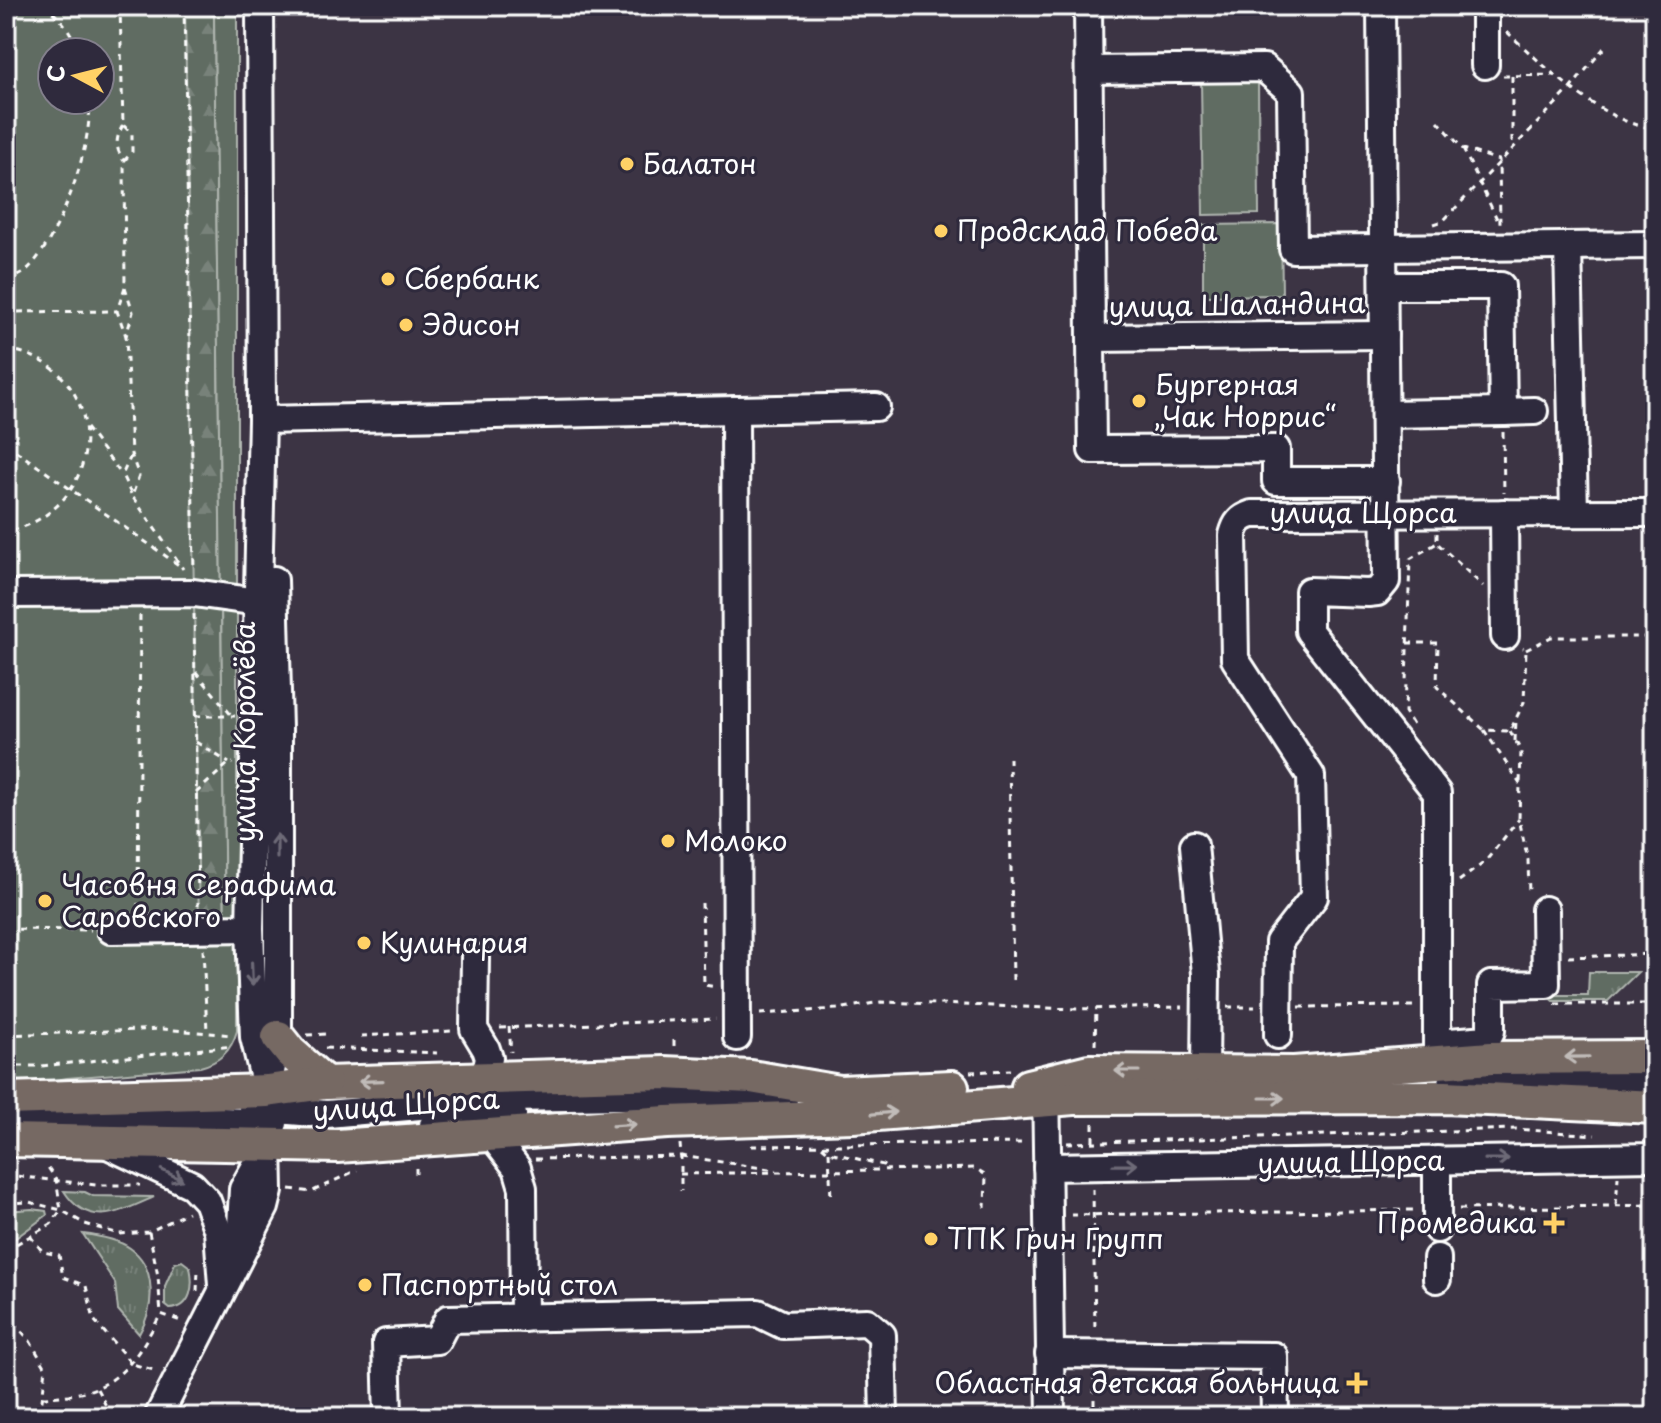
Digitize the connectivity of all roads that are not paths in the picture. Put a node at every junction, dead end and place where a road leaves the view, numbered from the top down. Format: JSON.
{"nodes":[{"id":1,"x":260,"y":6,"type":"edge"},
{"id":2,"x":1088,"y":6,"type":"edge"},
{"id":3,"x":1381,"y":6,"type":"edge"},
{"id":4,"x":1485,"y":9,"type":"edge"},
{"id":5,"x":1089,"y":70,"type":"junction"},
{"id":6,"x":1494,"y":70,"type":"road end"},
{"id":7,"x":1655,"y":245,"type":"edge"},
{"id":8,"x":1568,"y":246,"type":"junction"},
{"id":9,"x":1384,"y":248,"type":"junction"},
{"id":10,"x":1384,"y":286,"type":"junction"},
{"id":11,"x":1384,"y":335,"type":"junction"},
{"id":12,"x":1091,"y":338,"type":"junction"},
{"id":13,"x":876,"y":407,"type":"dead end"},
{"id":14,"x":735,"y":410,"type":"junction"},
{"id":15,"x":1534,"y":411,"type":"dead end"},
{"id":16,"x":1385,"y":414,"type":"junction"},
{"id":17,"x":262,"y":420,"type":"junction"},
{"id":18,"x":1503,"y":424,"type":"junction"},
{"id":19,"x":1386,"y":481,"type":"junction"},
{"id":20,"x":1386,"y":513,"type":"junction"},
{"id":21,"x":1504,"y":513,"type":"junction"},
{"id":22,"x":1574,"y":513,"type":"junction"},
{"id":23,"x":1655,"y":513,"type":"edge"},
{"id":24,"x":6,"y":594,"type":"edge"},
{"id":25,"x":258,"y":602,"type":"junction"},
{"id":26,"x":1516,"y":643,"type":"road end"},
{"id":27,"x":1194,"y":845,"type":"dead end"},
{"id":28,"x":1537,"y":906,"type":"road end"},
{"id":29,"x":250,"y":928,"type":"junction"},
{"id":30,"x":111,"y":930,"type":"road end"},
{"id":31,"x":475,"y":958,"type":"dead end"},
{"id":32,"x":737,"y":1026,"type":"road end"},
{"id":33,"x":1278,"y":1035,"type":"dead end"},
{"id":34,"x":274,"y":1044,"type":"junction"},
{"id":35,"x":481,"y":1052,"type":"junction"},
{"id":36,"x":1437,"y":1052,"type":"junction"},
{"id":37,"x":1655,"y":1057,"type":"edge"},
{"id":38,"x":1205,"y":1072,"type":"junction"},
{"id":39,"x":1294,"y":1073,"type":"junction"},
{"id":40,"x":1655,"y":1080,"type":"edge"},
{"id":41,"x":1619,"y":1082,"type":"junction"},
{"id":42,"x":325,"y":1083,"type":"junction"},
{"id":43,"x":840,"y":1092,"type":"junction"},
{"id":44,"x":146,"y":1095,"type":"junction"},
{"id":45,"x":1445,"y":1097,"type":"junction"},
{"id":46,"x":6,"y":1099,"type":"edge"},
{"id":47,"x":1048,"y":1103,"type":"junction"},
{"id":48,"x":1655,"y":1107,"type":"edge"},
{"id":49,"x":6,"y":1116,"type":"edge"},
{"id":50,"x":267,"y":1117,"type":"junction"},
{"id":51,"x":490,"y":1133,"type":"junction"},
{"id":52,"x":6,"y":1140,"type":"edge"},
{"id":53,"x":101,"y":1142,"type":"junction"},
{"id":54,"x":1655,"y":1157,"type":"edge"},
{"id":55,"x":1437,"y":1160,"type":"junction"},
{"id":56,"x":1437,"y":1220,"type":"road end"},
{"id":57,"x":239,"y":1254,"type":"junction"},
{"id":58,"x":223,"y":1290,"type":"junction"},
{"id":59,"x":524,"y":1318,"type":"junction"},
{"id":60,"x":1049,"y":1360,"type":"junction"},
{"id":61,"x":158,"y":1417,"type":"edge"},
{"id":62,"x":388,"y":1417,"type":"edge"},
{"id":63,"x":884,"y":1417,"type":"edge"},
{"id":64,"x":1051,"y":1417,"type":"edge"},
{"id":65,"x":1275,"y":1417,"type":"edge"}],
"edges":[{"from":1,"to":17,"type":"street","name":"улица Королёва"},
{"from":2,"to":5,"type":"street"},
{"from":3,"to":9,"type":"street"},
{"from":4,"to":6,"type":"street"},
{"from":5,"to":9,"type":"street"},
{"from":5,"to":12,"type":"street"},
{"from":7,"to":8,"type":"street"},
{"from":8,"to":9,"type":"street"},
{"from":8,"to":22,"type":"street"},
{"from":9,"to":10,"type":"street"},
{"from":10,"to":11,"type":"street"},
{"from":10,"to":18,"type":"street"},
{"from":11,"to":12,"type":"street","name":"улица Шаландина"},
{"from":11,"to":16,"type":"street"},
{"from":12,"to":19,"type":"street"},
{"from":13,"to":14,"type":"street"},
{"from":14,"to":17,"type":"street"},
{"from":14,"to":32,"type":"street"},
{"from":15,"to":18,"type":"street"},
{"from":16,"to":18,"type":"street"},
{"from":16,"to":19,"type":"street"},
{"from":17,"to":25,"type":"street","name":"улица Королёва"},
{"from":34,"to":17,"type":"street","name":"улица Королёва","one_way":true},
{"from":19,"to":20,"type":"street"},
{"from":20,"to":21,"type":"street","name":"улица Щорса"},
{"from":20,"to":33,"type":"street","name":"улица Щорса"},
{"from":20,"to":36,"type":"street"},
{"from":21,"to":22,"type":"street","name":"улица Щорса"},
{"from":21,"to":26,"type":"street"},
{"from":22,"to":23,"type":"street","name":"улица Щорса"},
{"from":24,"to":25,"type":"street"},
{"from":25,"to":29,"type":"street","name":"улица Королёва"},
{"from":27,"to":38,"type":"street"},
{"from":28,"to":36,"type":"street"},
{"from":29,"to":30,"type":"street"},
{"from":29,"to":34,"type":"street","name":"улица Королёва","one_way":true},
{"from":31,"to":35,"type":"street"},
{"from":34,"to":42,"type":"main road"},
{"from":34,"to":50,"type":"street","name":"улица Королёва"},
{"from":35,"to":42,"type":"main road","one_way":true},
{"from":35,"to":43,"type":"main road"},
{"from":37,"to":36,"type":"main road","name":"улица Щорса","one_way":true},
{"from":36,"to":39,"type":"main road","name":"улица Щорса"},
{"from":38,"to":39,"type":"main road","name":"улица Щорса"},
{"from":38,"to":47,"type":"main road","name":"улица Щорса","one_way":true},
{"from":39,"to":41,"type":"street","name":"улица Щорса"},
{"from":40,"to":41,"type":"street","name":"улица Щорса"},
{"from":41,"to":45,"type":"street"},
{"from":42,"to":50,"type":"main road"},
{"from":43,"to":47,"type":"main road","name":"улица Щорса"},
{"from":43,"to":50,"type":"street","name":"улица Щорса"},
{"from":44,"to":46,"type":"main road"},
{"from":44,"to":49,"type":"street","name":"улица Щорса"},
{"from":44,"to":50,"type":"main road"},
{"from":47,"to":45,"type":"main road","name":"улица Щорса","one_way":true},
{"from":45,"to":48,"type":"main road","name":"улица Щорса"},
{"from":51,"to":47,"type":"main road","one_way":true},
{"from":47,"to":55,"type":"street","name":"улица Щорса","one_way":true},
{"from":47,"to":60,"type":"street"},
{"from":49,"to":50,"type":"street","name":"улица Щорса"},
{"from":50,"to":51,"type":"main road"},
{"from":50,"to":53,"type":"main road"},
{"from":50,"to":57,"type":"street"},
{"from":50,"to":57,"type":"street"},
{"from":51,"to":59,"type":"street"},
{"from":52,"to":53,"type":"main road"},
{"from":53,"to":58,"type":"street","one_way":true},
{"from":55,"to":54,"type":"street","name":"улица Щорса","one_way":true},
{"from":55,"to":56,"type":"street"},
{"from":57,"to":58,"type":"street"},
{"from":58,"to":61,"type":"street"},
{"from":59,"to":62,"type":"street"},
{"from":59,"to":63,"type":"street"},
{"from":60,"to":64,"type":"street"},
{"from":60,"to":65,"type":"street"}]}
